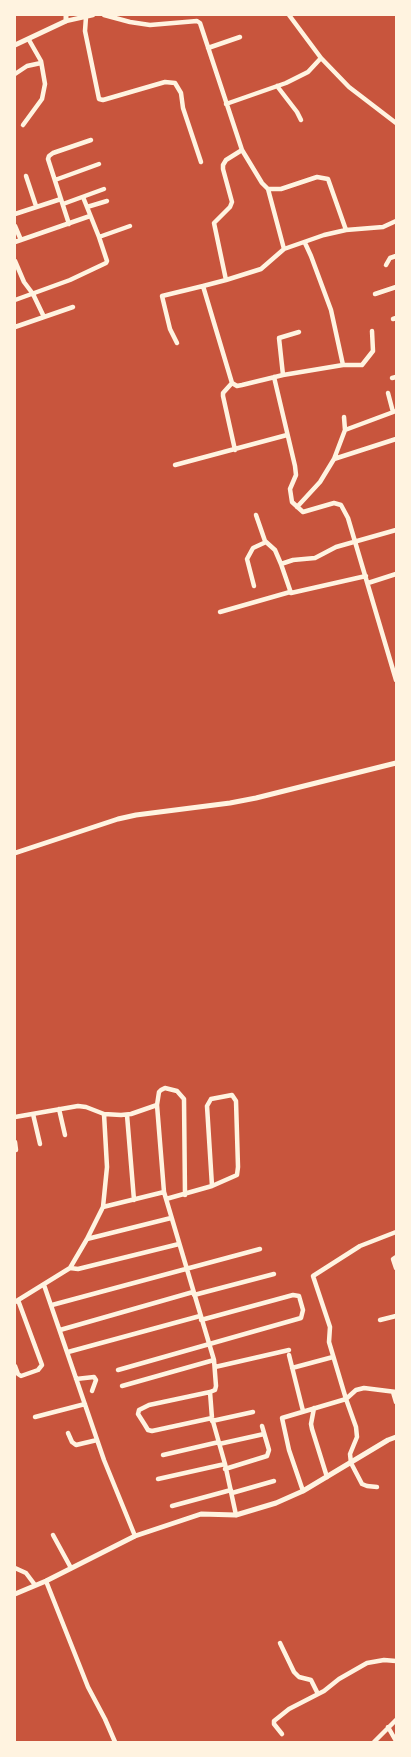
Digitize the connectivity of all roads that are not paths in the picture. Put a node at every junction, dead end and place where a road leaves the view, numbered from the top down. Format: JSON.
{"nodes":[{"id":1,"x":93,"y":15,"type":"edge"},
{"id":2,"x":104,"y":15,"type":"edge"},
{"id":3,"x":289,"y":15,"type":"edge"},
{"id":4,"x":86,"y":17,"type":"junction"},
{"id":5,"x":66,"y":18,"type":"edge"},
{"id":6,"x":240,"y":37,"type":"dead end"},
{"id":7,"x":29,"y":40,"type":"junction"},
{"id":8,"x":15,"y":45,"type":"edge"},
{"id":9,"x":208,"y":48,"type":"junction"},
{"id":10,"x":321,"y":58,"type":"junction"},
{"id":11,"x":41,"y":63,"type":"junction"},
{"id":12,"x":15,"y":74,"type":"edge"},
{"id":13,"x":277,"y":86,"type":"junction"},
{"id":14,"x":226,"y":104,"type":"junction"},
{"id":15,"x":301,"y":120,"type":"dead end"},
{"id":16,"x":396,"y":123,"type":"edge"},
{"id":17,"x":23,"y":125,"type":"dead end"},
{"id":18,"x":91,"y":140,"type":"dead end"},
{"id":19,"x":242,"y":150,"type":"junction"},
{"id":20,"x":201,"y":162,"type":"dead end"},
{"id":21,"x":99,"y":164,"type":"dead end"},
{"id":22,"x":26,"y":176,"type":"dead end"},
{"id":23,"x":55,"y":180,"type":"junction"},
{"id":24,"x":104,"y":189,"type":"dead end"},
{"id":25,"x":268,"y":189,"type":"junction"},
{"id":26,"x":83,"y":197,"type":"junction"},
{"id":27,"x":62,"y":201,"type":"junction"},
{"id":28,"x":107,"y":201,"type":"dead end"},
{"id":29,"x":36,"y":206,"type":"junction"},
{"id":30,"x":88,"y":207,"type":"junction"},
{"id":31,"x":15,"y":214,"type":"edge"},
{"id":32,"x":90,"y":216,"type":"junction"},
{"id":33,"x":396,"y":221,"type":"edge"},
{"id":34,"x":69,"y":224,"type":"junction"},
{"id":35,"x":15,"y":226,"type":"edge"},
{"id":36,"x":130,"y":226,"type":"dead end"},
{"id":37,"x":346,"y":230,"type":"junction"},
{"id":38,"x":99,"y":237,"type":"junction"},
{"id":39,"x":21,"y":240,"type":"junction"},
{"id":40,"x":15,"y":242,"type":"edge"},
{"id":41,"x":304,"y":242,"type":"junction"},
{"id":42,"x":284,"y":249,"type":"junction"},
{"id":43,"x":396,"y":256,"type":"edge"},
{"id":44,"x":15,"y":261,"type":"edge"},
{"id":45,"x":386,"y":265,"type":"dead end"},
{"id":46,"x":17,"y":270,"type":"edge"},
{"id":47,"x":226,"y":280,"type":"junction"},
{"id":48,"x":204,"y":286,"type":"junction"},
{"id":49,"x":396,"y":287,"type":"edge"},
{"id":50,"x":33,"y":294,"type":"junction"},
{"id":51,"x":375,"y":294,"type":"dead end"},
{"id":52,"x":15,"y":300,"type":"edge"},
{"id":53,"x":73,"y":308,"type":"dead end"},
{"id":54,"x":44,"y":317,"type":"junction"},
{"id":55,"x":15,"y":327,"type":"edge"},
{"id":56,"x":372,"y":331,"type":"dead end"},
{"id":57,"x":299,"y":332,"type":"dead end"},
{"id":58,"x":177,"y":343,"type":"dead end"},
{"id":59,"x":343,"y":365,"type":"junction"},
{"id":60,"x":283,"y":375,"type":"junction"},
{"id":61,"x":274,"y":377,"type":"junction"},
{"id":62,"x":232,"y":383,"type":"junction"},
{"id":63,"x":388,"y":393,"type":"dead end"},
{"id":64,"x":395,"y":412,"type":"edge"},
{"id":65,"x":344,"y":417,"type":"dead end"},
{"id":66,"x":345,"y":430,"type":"junction"},
{"id":67,"x":287,"y":435,"type":"junction"},
{"id":68,"x":396,"y":439,"type":"edge"},
{"id":69,"x":235,"y":450,"type":"junction"},
{"id":70,"x":334,"y":459,"type":"junction"},
{"id":71,"x":175,"y":465,"type":"dead end"},
{"id":72,"x":297,"y":507,"type":"junction"},
{"id":73,"x":256,"y":516,"type":"dead end"},
{"id":74,"x":396,"y":530,"type":"edge"},
{"id":75,"x":266,"y":542,"type":"junction"},
{"id":76,"x":356,"y":542,"type":"junction"},
{"id":77,"x":281,"y":564,"type":"junction"},
{"id":78,"x":396,"y":574,"type":"edge"},
{"id":79,"x":366,"y":576,"type":"junction"},
{"id":80,"x":368,"y":583,"type":"junction"},
{"id":81,"x":254,"y":586,"type":"dead end"},
{"id":82,"x":290,"y":592,"type":"junction"},
{"id":83,"x":220,"y":612,"type":"dead end"},
{"id":84,"x":396,"y":680,"type":"edge"},
{"id":85,"x":396,"y":763,"type":"edge"},
{"id":86,"x":15,"y":853,"type":"edge"},
{"id":87,"x":157,"y":1104,"type":"junction"},
{"id":88,"x":59,"y":1109,"type":"junction"},
{"id":89,"x":33,"y":1114,"type":"junction"},
{"id":90,"x":104,"y":1114,"type":"junction"},
{"id":91,"x":127,"y":1115,"type":"junction"},
{"id":92,"x":15,"y":1117,"type":"edge"},
{"id":93,"x":65,"y":1134,"type":"dead end"},
{"id":94,"x":15,"y":1142,"type":"edge"},
{"id":95,"x":40,"y":1144,"type":"dead end"},
{"id":96,"x":16,"y":1150,"type":"dead end"},
{"id":97,"x":212,"y":1186,"type":"junction"},
{"id":98,"x":164,"y":1192,"type":"junction"},
{"id":99,"x":185,"y":1195,"type":"junction"},
{"id":100,"x":166,"y":1199,"type":"junction"},
{"id":101,"x":134,"y":1200,"type":"junction"},
{"id":102,"x":103,"y":1207,"type":"junction"},
{"id":103,"x":171,"y":1218,"type":"junction"},
{"id":104,"x":396,"y":1232,"type":"edge"},
{"id":105,"x":87,"y":1239,"type":"junction"},
{"id":106,"x":179,"y":1244,"type":"junction"},
{"id":107,"x":260,"y":1249,"type":"dead end"},
{"id":108,"x":396,"y":1257,"type":"edge"},
{"id":109,"x":70,"y":1268,"type":"junction"},
{"id":110,"x":396,"y":1268,"type":"edge"},
{"id":111,"x":186,"y":1269,"type":"junction"},
{"id":112,"x":274,"y":1274,"type":"dead end"},
{"id":113,"x":44,"y":1285,"type":"junction"},
{"id":114,"x":193,"y":1294,"type":"junction"},
{"id":115,"x":17,"y":1301,"type":"edge"},
{"id":116,"x":52,"y":1305,"type":"junction"},
{"id":117,"x":396,"y":1316,"type":"edge"},
{"id":118,"x":201,"y":1318,"type":"junction"},
{"id":119,"x":380,"y":1320,"type":"dead end"},
{"id":120,"x":60,"y":1330,"type":"junction"},
{"id":121,"x":209,"y":1344,"type":"junction"},
{"id":122,"x":68,"y":1352,"type":"junction"},
{"id":123,"x":333,"y":1357,"type":"junction"},
{"id":124,"x":214,"y":1360,"type":"junction"},
{"id":125,"x":15,"y":1366,"type":"edge"},
{"id":126,"x":216,"y":1367,"type":"junction"},
{"id":127,"x":292,"y":1368,"type":"junction"},
{"id":128,"x":118,"y":1370,"type":"dead end"},
{"id":129,"x":76,"y":1379,"type":"junction"},
{"id":130,"x":122,"y":1386,"type":"dead end"},
{"id":131,"x":92,"y":1391,"type":"dead end"},
{"id":132,"x":210,"y":1392,"type":"junction"},
{"id":133,"x":394,"y":1392,"type":"edge"},
{"id":134,"x":346,"y":1399,"type":"junction"},
{"id":135,"x":396,"y":1402,"type":"edge"},
{"id":136,"x":85,"y":1404,"type":"junction"},
{"id":137,"x":314,"y":1408,"type":"junction"},
{"id":138,"x":303,"y":1410,"type":"junction"},
{"id":139,"x":253,"y":1412,"type":"dead end"},
{"id":140,"x":35,"y":1417,"type":"dead end"},
{"id":141,"x":212,"y":1419,"type":"junction"},
{"id":142,"x":262,"y":1426,"type":"dead end"},
{"id":143,"x":68,"y":1433,"type":"dead end"},
{"id":144,"x":264,"y":1434,"type":"junction"},
{"id":145,"x":396,"y":1437,"type":"edge"},
{"id":146,"x":97,"y":1440,"type":"junction"},
{"id":147,"x":219,"y":1443,"type":"junction"},
{"id":148,"x":163,"y":1455,"type":"dead end"},
{"id":149,"x":350,"y":1463,"type":"junction"},
{"id":150,"x":225,"y":1466,"type":"junction"},
{"id":151,"x":327,"y":1477,"type":"junction"},
{"id":152,"x":158,"y":1479,"type":"dead end"},
{"id":153,"x":274,"y":1481,"type":"dead end"},
{"id":154,"x":378,"y":1488,"type":"dead end"},
{"id":155,"x":303,"y":1491,"type":"junction"},
{"id":156,"x":231,"y":1492,"type":"junction"},
{"id":157,"x":172,"y":1506,"type":"dead end"},
{"id":158,"x":236,"y":1514,"type":"junction"},
{"id":159,"x":52,"y":1535,"type":"dead end"},
{"id":160,"x":135,"y":1536,"type":"junction"},
{"id":161,"x":15,"y":1568,"type":"edge"},
{"id":162,"x":71,"y":1568,"type":"junction"},
{"id":163,"x":46,"y":1581,"type":"junction"},
{"id":164,"x":35,"y":1585,"type":"junction"},
{"id":165,"x":15,"y":1594,"type":"edge"},
{"id":166,"x":280,"y":1643,"type":"dead end"},
{"id":167,"x":396,"y":1661,"type":"edge"},
{"id":168,"x":318,"y":1694,"type":"junction"},
{"id":169,"x":396,"y":1720,"type":"edge"},
{"id":170,"x":388,"y":1726,"type":"junction"},
{"id":171,"x":282,"y":1734,"type":"dead end"},
{"id":172,"x":396,"y":1741,"type":"edge"},
{"id":173,"x":115,"y":1742,"type":"edge"},
{"id":174,"x":374,"y":1742,"type":"edge"}],
"edges":[{"from":1,"to":4,"type":"street"},
{"from":2,"to":9,"type":"street"},
{"from":3,"to":10,"type":"street"},
{"from":4,"to":5,"type":"street"},
{"from":4,"to":20,"type":"street"},
{"from":5,"to":7,"type":"street"},
{"from":6,"to":9,"type":"street"},
{"from":7,"to":8,"type":"street"},
{"from":7,"to":11,"type":"street"},
{"from":9,"to":14,"type":"street"},
{"from":10,"to":13,"type":"street"},
{"from":10,"to":16,"type":"street"},
{"from":11,"to":12,"type":"street"},
{"from":11,"to":17,"type":"street"},
{"from":13,"to":14,"type":"street"},
{"from":13,"to":15,"type":"street"},
{"from":14,"to":19,"type":"street"},
{"from":18,"to":23,"type":"street"},
{"from":19,"to":25,"type":"street"},
{"from":19,"to":47,"type":"street"},
{"from":21,"to":23,"type":"street"},
{"from":22,"to":29,"type":"street"},
{"from":23,"to":27,"type":"street"},
{"from":24,"to":26,"type":"street"},
{"from":25,"to":37,"type":"street"},
{"from":25,"to":42,"type":"street"},
{"from":26,"to":27,"type":"street"},
{"from":26,"to":30,"type":"street"},
{"from":27,"to":29,"type":"street"},
{"from":27,"to":34,"type":"street"},
{"from":28,"to":30,"type":"street"},
{"from":29,"to":31,"type":"street"},
{"from":30,"to":32,"type":"street"},
{"from":32,"to":34,"type":"street"},
{"from":32,"to":38,"type":"street"},
{"from":33,"to":37,"type":"street"},
{"from":34,"to":39,"type":"street"},
{"from":35,"to":39,"type":"street"},
{"from":36,"to":38,"type":"street"},
{"from":37,"to":41,"type":"street"},
{"from":38,"to":50,"type":"street"},
{"from":39,"to":40,"type":"street"},
{"from":41,"to":42,"type":"street"},
{"from":41,"to":59,"type":"street"},
{"from":42,"to":47,"type":"street"},
{"from":43,"to":45,"type":"street"},
{"from":44,"to":46,"type":"street"},
{"from":46,"to":50,"type":"street"},
{"from":47,"to":48,"type":"street"},
{"from":48,"to":58,"type":"street"},
{"from":48,"to":62,"type":"street"},
{"from":49,"to":51,"type":"street"},
{"from":50,"to":52,"type":"street"},
{"from":50,"to":54,"type":"street"},
{"from":53,"to":54,"type":"street"},
{"from":54,"to":55,"type":"street"},
{"from":56,"to":59,"type":"street"},
{"from":57,"to":60,"type":"street"},
{"from":59,"to":60,"type":"street"},
{"from":60,"to":61,"type":"street"},
{"from":61,"to":62,"type":"street"},
{"from":61,"to":67,"type":"street"},
{"from":62,"to":69,"type":"street"},
{"from":63,"to":64,"type":"street"},
{"from":64,"to":66,"type":"street"},
{"from":65,"to":66,"type":"street"},
{"from":66,"to":70,"type":"street"},
{"from":67,"to":69,"type":"street"},
{"from":67,"to":72,"type":"street"},
{"from":68,"to":70,"type":"street"},
{"from":69,"to":71,"type":"street"},
{"from":70,"to":72,"type":"street"},
{"from":72,"to":76,"type":"street"},
{"from":73,"to":75,"type":"street"},
{"from":74,"to":76,"type":"street"},
{"from":75,"to":77,"type":"street"},
{"from":75,"to":81,"type":"street"},
{"from":76,"to":77,"type":"street"},
{"from":76,"to":79,"type":"street"},
{"from":77,"to":82,"type":"street"},
{"from":78,"to":80,"type":"street"},
{"from":79,"to":80,"type":"street"},
{"from":79,"to":82,"type":"street"},
{"from":80,"to":84,"type":"street"},
{"from":82,"to":83,"type":"street"},
{"from":85,"to":86,"type":"street"},
{"from":87,"to":91,"type":"street"},
{"from":87,"to":98,"type":"street"},
{"from":87,"to":99,"type":"street"},
{"from":88,"to":89,"type":"street"},
{"from":88,"to":90,"type":"street"},
{"from":88,"to":93,"type":"street"},
{"from":89,"to":92,"type":"street"},
{"from":89,"to":95,"type":"street"},
{"from":90,"to":91,"type":"street"},
{"from":90,"to":102,"type":"street"},
{"from":91,"to":101,"type":"street"},
{"from":94,"to":96,"type":"street"},
{"from":97,"to":97,"type":"street"},
{"from":97,"to":99,"type":"street"},
{"from":98,"to":100,"type":"street"},
{"from":98,"to":101,"type":"street"},
{"from":99,"to":100,"type":"street"},
{"from":100,"to":103,"type":"street"},
{"from":101,"to":102,"type":"street"},
{"from":102,"to":105,"type":"street"},
{"from":103,"to":105,"type":"street"},
{"from":103,"to":106,"type":"street"},
{"from":104,"to":123,"type":"street"},
{"from":105,"to":109,"type":"street"},
{"from":106,"to":109,"type":"street"},
{"from":106,"to":111,"type":"street"},
{"from":107,"to":111,"type":"street"},
{"from":108,"to":110,"type":"street"},
{"from":109,"to":113,"type":"street"},
{"from":111,"to":114,"type":"street"},
{"from":111,"to":116,"type":"street"},
{"from":112,"to":114,"type":"street"},
{"from":113,"to":115,"type":"street"},
{"from":113,"to":116,"type":"street"},
{"from":114,"to":118,"type":"street"},
{"from":114,"to":120,"type":"street"},
{"from":115,"to":125,"type":"street"},
{"from":116,"to":120,"type":"street"},
{"from":117,"to":119,"type":"street"},
{"from":118,"to":121,"type":"street"},
{"from":118,"to":121,"type":"street"},
{"from":118,"to":122,"type":"street"},
{"from":120,"to":122,"type":"street"},
{"from":121,"to":124,"type":"street"},
{"from":121,"to":128,"type":"street"},
{"from":122,"to":129,"type":"street"},
{"from":123,"to":127,"type":"street"},
{"from":123,"to":134,"type":"street"},
{"from":124,"to":126,"type":"street"},
{"from":124,"to":130,"type":"street"},
{"from":126,"to":127,"type":"street"},
{"from":126,"to":132,"type":"street"},
{"from":127,"to":138,"type":"street"},
{"from":129,"to":131,"type":"street"},
{"from":129,"to":136,"type":"street"},
{"from":132,"to":141,"type":"street"},
{"from":132,"to":141,"type":"street"},
{"from":133,"to":134,"type":"street"},
{"from":133,"to":135,"type":"street"},
{"from":134,"to":137,"type":"street"},
{"from":134,"to":149,"type":"street"},
{"from":136,"to":140,"type":"street"},
{"from":136,"to":146,"type":"street"},
{"from":137,"to":138,"type":"street"},
{"from":137,"to":151,"type":"street"},
{"from":138,"to":155,"type":"street"},
{"from":139,"to":141,"type":"street"},
{"from":141,"to":147,"type":"street"},
{"from":142,"to":144,"type":"street"},
{"from":143,"to":146,"type":"street"},
{"from":144,"to":147,"type":"street"},
{"from":144,"to":150,"type":"street"},
{"from":145,"to":149,"type":"street"},
{"from":146,"to":160,"type":"street"},
{"from":147,"to":148,"type":"street"},
{"from":147,"to":150,"type":"street"},
{"from":149,"to":151,"type":"street"},
{"from":149,"to":154,"type":"street"},
{"from":150,"to":152,"type":"street"},
{"from":150,"to":156,"type":"street"},
{"from":151,"to":155,"type":"street"},
{"from":153,"to":156,"type":"street"},
{"from":155,"to":158,"type":"street"},
{"from":156,"to":157,"type":"street"},
{"from":156,"to":158,"type":"street"},
{"from":158,"to":160,"type":"street"},
{"from":159,"to":162,"type":"street"},
{"from":160,"to":162,"type":"street"},
{"from":161,"to":164,"type":"street"},
{"from":162,"to":163,"type":"street"},
{"from":163,"to":164,"type":"street"},
{"from":163,"to":173,"type":"street"},
{"from":164,"to":165,"type":"street"},
{"from":166,"to":168,"type":"street"},
{"from":167,"to":168,"type":"street"},
{"from":168,"to":171,"type":"street"},
{"from":169,"to":170,"type":"street"},
{"from":170,"to":172,"type":"street"},
{"from":170,"to":174,"type":"street"}]}
